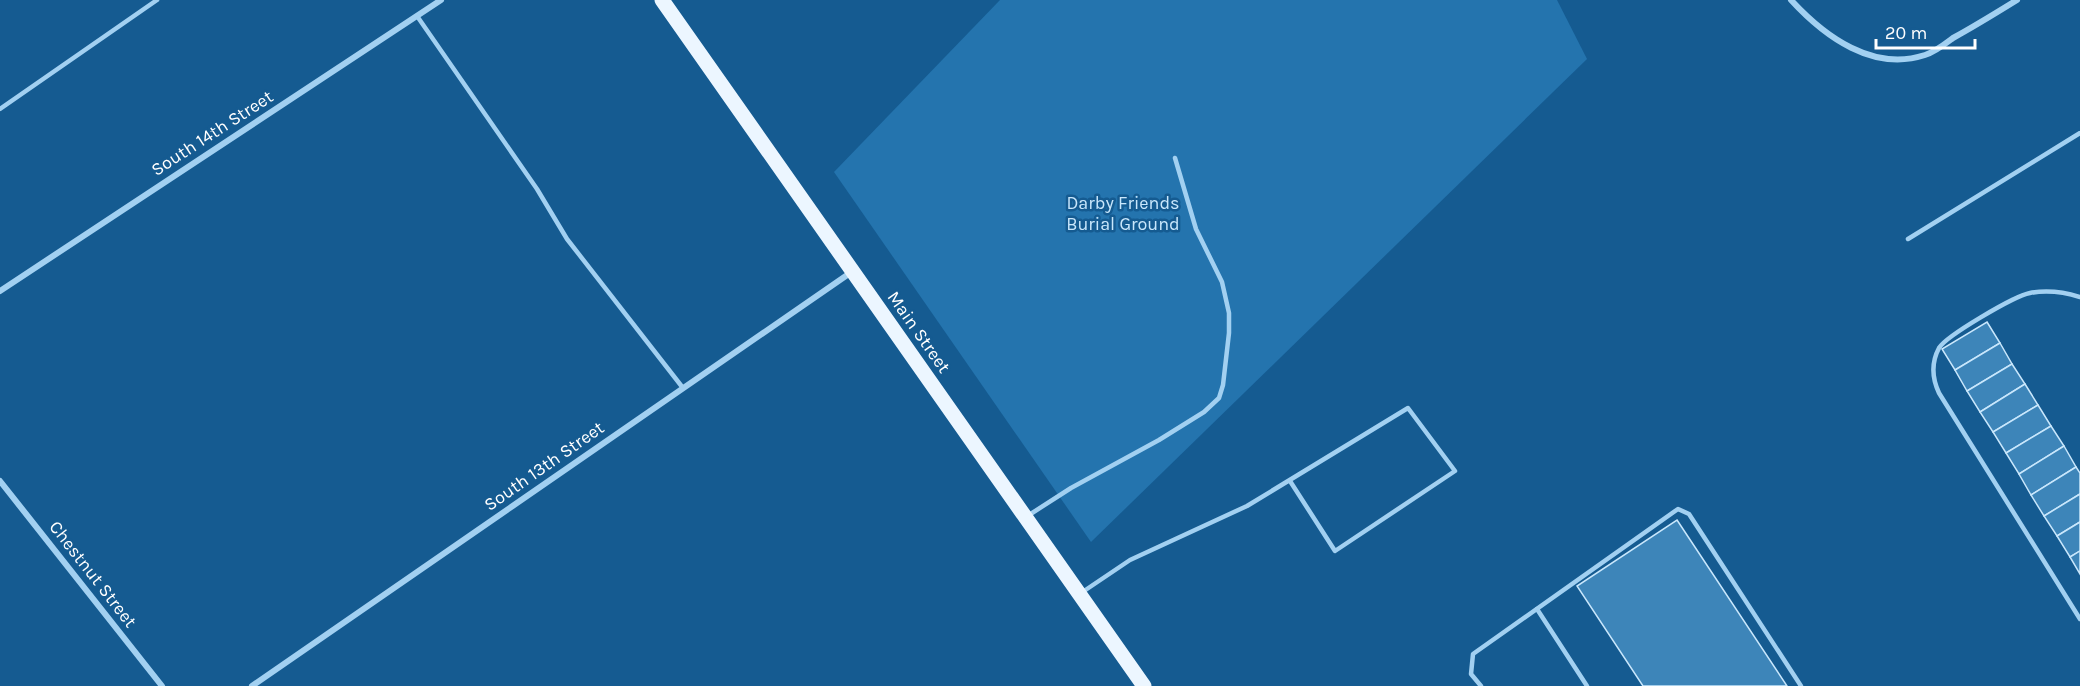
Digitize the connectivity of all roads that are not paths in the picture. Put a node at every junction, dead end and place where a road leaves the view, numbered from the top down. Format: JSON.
{"nodes":[{"id":1,"x":157,"y":0,"type":"edge"},
{"id":2,"x":441,"y":0,"type":"edge"},
{"id":3,"x":662,"y":0,"type":"edge"},
{"id":4,"x":1791,"y":0,"type":"edge"},
{"id":5,"x":2017,"y":0,"type":"edge"},
{"id":6,"x":417,"y":16,"type":"junction"},
{"id":7,"x":0,"y":109,"type":"edge"},
{"id":8,"x":2080,"y":133,"type":"edge"},
{"id":9,"x":1175,"y":158,"type":"dead end"},
{"id":10,"x":1908,"y":239,"type":"dead end"},
{"id":11,"x":853,"y":271,"type":"junction"},
{"id":12,"x":0,"y":291,"type":"edge"},
{"id":13,"x":2080,"y":297,"type":"edge"},
{"id":14,"x":683,"y":388,"type":"junction"},
{"id":15,"x":0,"y":481,"type":"edge"},
{"id":16,"x":1290,"y":482,"type":"junction"},
{"id":17,"x":1024,"y":518,"type":"junction"},
{"id":18,"x":1078,"y":594,"type":"junction"},
{"id":19,"x":1537,"y":609,"type":"junction"},
{"id":20,"x":2080,"y":619,"type":"edge"},
{"id":21,"x":162,"y":686,"type":"edge"},
{"id":22,"x":252,"y":686,"type":"edge"},
{"id":23,"x":1144,"y":686,"type":"edge"},
{"id":24,"x":1480,"y":686,"type":"edge"},
{"id":25,"x":1587,"y":686,"type":"edge"},
{"id":26,"x":1801,"y":686,"type":"edge"}],
"edges":[{"from":1,"to":7,"type":"lane"},
{"from":2,"to":6,"type":"street","name":"South 14th Street"},
{"from":3,"to":11,"type":"main road","name":"Main Street"},
{"from":4,"to":5,"type":"street"},
{"from":6,"to":12,"type":"street","name":"South 14th Street"},
{"from":6,"to":14,"type":"lane"},
{"from":8,"to":10,"type":"lane"},
{"from":9,"to":17,"type":"lane"},
{"from":11,"to":14,"type":"street","name":"South 13th Street"},
{"from":11,"to":17,"type":"main road","name":"Main Street"},
{"from":13,"to":20,"type":"lane"},
{"from":14,"to":22,"type":"street","name":"South 13th Street"},
{"from":15,"to":21,"type":"street","name":"Chestnut Street"},
{"from":16,"to":16,"type":"lane"},
{"from":16,"to":18,"type":"lane"},
{"from":17,"to":18,"type":"main road","name":"Main Street"},
{"from":18,"to":23,"type":"main road","name":"Main Street"},
{"from":19,"to":24,"type":"lane"},
{"from":19,"to":25,"type":"lane"},
{"from":19,"to":26,"type":"lane"}]}
